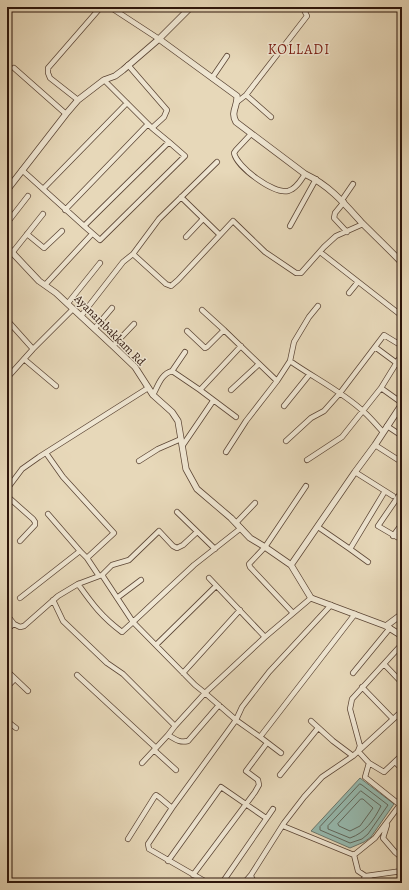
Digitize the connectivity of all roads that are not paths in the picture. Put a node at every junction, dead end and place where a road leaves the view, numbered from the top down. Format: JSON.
{"nodes":[{"id":1,"x":101,"y":7,"type":"edge"},
{"id":2,"x":110,"y":7,"type":"edge"},
{"id":3,"x":191,"y":7,"type":"edge"},
{"id":4,"x":306,"y":7,"type":"edge"},
{"id":5,"x":159,"y":38,"type":"junction"},
{"id":6,"x":227,"y":56,"type":"dead end"},
{"id":7,"x":128,"y":65,"type":"junction"},
{"id":8,"x":14,"y":68,"type":"dead end"},
{"id":9,"x":212,"y":78,"type":"junction"},
{"id":10,"x":104,"y":80,"type":"junction"},
{"id":11,"x":246,"y":95,"type":"junction"},
{"id":12,"x":78,"y":100,"type":"junction"},
{"id":13,"x":237,"y":102,"type":"junction"},
{"id":14,"x":127,"y":103,"type":"junction"},
{"id":15,"x":66,"y":114,"type":"junction"},
{"id":16,"x":271,"y":117,"type":"dead end"},
{"id":17,"x":148,"y":124,"type":"junction"},
{"id":18,"x":152,"y":128,"type":"junction"},
{"id":19,"x":251,"y":134,"type":"junction"},
{"id":20,"x":169,"y":142,"type":"junction"},
{"id":21,"x":217,"y":162,"type":"dead end"},
{"id":22,"x":22,"y":170,"type":"junction"},
{"id":23,"x":305,"y":174,"type":"junction"},
{"id":24,"x":316,"y":179,"type":"junction"},
{"id":25,"x":353,"y":184,"type":"dead end"},
{"id":26,"x":43,"y":189,"type":"junction"},
{"id":27,"x":7,"y":190,"type":"edge"},
{"id":28,"x":28,"y":196,"type":"dead end"},
{"id":29,"x":181,"y":197,"type":"junction"},
{"id":30,"x":343,"y":201,"type":"junction"},
{"id":31,"x":64,"y":210,"type":"junction"},
{"id":32,"x":43,"y":214,"type":"dead end"},
{"id":33,"x":203,"y":219,"type":"junction"},
{"id":34,"x":7,"y":222,"type":"edge"},
{"id":35,"x":363,"y":224,"type":"junction"},
{"id":36,"x":84,"y":226,"type":"junction"},
{"id":37,"x":290,"y":226,"type":"dead end"},
{"id":38,"x":62,"y":231,"type":"dead end"},
{"id":39,"x":347,"y":232,"type":"junction"},
{"id":40,"x":27,"y":234,"type":"junction"},
{"id":41,"x":92,"y":234,"type":"junction"},
{"id":42,"x":220,"y":235,"type":"junction"},
{"id":43,"x":186,"y":237,"type":"dead end"},
{"id":44,"x":7,"y":247,"type":"edge"},
{"id":45,"x":320,"y":252,"type":"junction"},
{"id":46,"x":12,"y":253,"type":"junction"},
{"id":47,"x":133,"y":254,"type":"junction"},
{"id":48,"x":100,"y":263,"type":"dead end"},
{"id":49,"x":402,"y":263,"type":"edge"},
{"id":50,"x":358,"y":282,"type":"junction"},
{"id":51,"x":44,"y":285,"type":"junction"},
{"id":52,"x":349,"y":293,"type":"dead end"},
{"id":53,"x":68,"y":303,"type":"junction"},
{"id":54,"x":318,"y":306,"type":"dead end"},
{"id":55,"x":73,"y":308,"type":"junction"},
{"id":56,"x":112,"y":308,"type":"dead end"},
{"id":57,"x":202,"y":310,"type":"dead end"},
{"id":58,"x":81,"y":316,"type":"junction"},
{"id":59,"x":402,"y":316,"type":"edge"},
{"id":60,"x":7,"y":320,"type":"edge"},
{"id":61,"x":134,"y":324,"type":"dead end"},
{"id":62,"x":95,"y":328,"type":"junction"},
{"id":63,"x":224,"y":330,"type":"junction"},
{"id":64,"x":187,"y":331,"type":"dead end"},
{"id":65,"x":113,"y":346,"type":"junction"},
{"id":66,"x":241,"y":346,"type":"junction"},
{"id":67,"x":402,"y":346,"type":"edge"},
{"id":68,"x":375,"y":347,"type":"junction"},
{"id":69,"x":33,"y":349,"type":"junction"},
{"id":70,"x":185,"y":352,"type":"dead end"},
{"id":71,"x":402,"y":354,"type":"edge"},
{"id":72,"x":24,"y":359,"type":"junction"},
{"id":73,"x":290,"y":361,"type":"junction"},
{"id":74,"x":396,"y":363,"type":"junction"},
{"id":75,"x":259,"y":364,"type":"junction"},
{"id":76,"x":402,"y":367,"type":"edge"},
{"id":77,"x":172,"y":371,"type":"junction"},
{"id":78,"x":309,"y":375,"type":"junction"},
{"id":79,"x":7,"y":378,"type":"edge"},
{"id":80,"x":277,"y":381,"type":"junction"},
{"id":81,"x":56,"y":386,"type":"dead end"},
{"id":82,"x":148,"y":388,"type":"junction"},
{"id":83,"x":381,"y":388,"type":"junction"},
{"id":84,"x":200,"y":390,"type":"junction"},
{"id":85,"x":231,"y":390,"type":"dead end"},
{"id":86,"x":340,"y":394,"type":"junction"},
{"id":87,"x":153,"y":395,"type":"junction"},
{"id":88,"x":213,"y":400,"type":"junction"},
{"id":89,"x":402,"y":403,"type":"edge"},
{"id":90,"x":284,"y":406,"type":"dead end"},
{"id":91,"x":364,"y":411,"type":"junction"},
{"id":92,"x":236,"y":416,"type":"dead end"},
{"id":93,"x":387,"y":426,"type":"junction"},
{"id":94,"x":383,"y":432,"type":"junction"},
{"id":95,"x":402,"y":436,"type":"edge"},
{"id":96,"x":181,"y":439,"type":"junction"},
{"id":97,"x":286,"y":442,"type":"dead end"},
{"id":98,"x":375,"y":445,"type":"junction"},
{"id":99,"x":183,"y":446,"type":"junction"},
{"id":100,"x":226,"y":452,"type":"dead end"},
{"id":101,"x":46,"y":453,"type":"junction"},
{"id":102,"x":307,"y":460,"type":"dead end"},
{"id":103,"x":139,"y":461,"type":"dead end"},
{"id":104,"x":400,"y":461,"type":"dead end"},
{"id":105,"x":355,"y":472,"type":"junction"},
{"id":106,"x":306,"y":486,"type":"dead end"},
{"id":107,"x":7,"y":489,"type":"edge"},
{"id":108,"x":385,"y":491,"type":"junction"},
{"id":109,"x":402,"y":491,"type":"edge"},
{"id":110,"x":7,"y":496,"type":"edge"},
{"id":111,"x":392,"y":496,"type":"dead end"},
{"id":112,"x":255,"y":503,"type":"dead end"},
{"id":113,"x":176,"y":512,"type":"dead end"},
{"id":114,"x":48,"y":514,"type":"dead end"},
{"id":115,"x":402,"y":520,"type":"edge"},
{"id":116,"x":236,"y":523,"type":"junction"},
{"id":117,"x":402,"y":526,"type":"edge"},
{"id":118,"x":241,"y":528,"type":"junction"},
{"id":119,"x":318,"y":528,"type":"junction"},
{"id":120,"x":197,"y":532,"type":"junction"},
{"id":121,"x":393,"y":536,"type":"junction"},
{"id":122,"x":402,"y":540,"type":"edge"},
{"id":123,"x":20,"y":541,"type":"dead end"},
{"id":124,"x":265,"y":546,"type":"junction"},
{"id":125,"x":215,"y":549,"type":"junction"},
{"id":126,"x":350,"y":549,"type":"junction"},
{"id":127,"x":80,"y":551,"type":"junction"},
{"id":128,"x":87,"y":558,"type":"junction"},
{"id":129,"x":368,"y":562,"type":"dead end"},
{"id":130,"x":291,"y":565,"type":"junction"},
{"id":131,"x":100,"y":575,"type":"junction"},
{"id":132,"x":209,"y":578,"type":"dead end"},
{"id":133,"x":141,"y":580,"type":"dead end"},
{"id":134,"x":78,"y":584,"type":"junction"},
{"id":135,"x":216,"y":586,"type":"junction"},
{"id":136,"x":20,"y":598,"type":"dead end"},
{"id":137,"x":117,"y":598,"type":"junction"},
{"id":138,"x":311,"y":598,"type":"junction"},
{"id":139,"x":53,"y":600,"type":"junction"},
{"id":140,"x":331,"y":605,"type":"junction"},
{"id":141,"x":240,"y":610,"type":"junction"},
{"id":142,"x":293,"y":613,"type":"junction"},
{"id":143,"x":355,"y":614,"type":"junction"},
{"id":144,"x":402,"y":614,"type":"edge"},
{"id":145,"x":7,"y":615,"type":"edge"},
{"id":146,"x":133,"y":622,"type":"junction"},
{"id":147,"x":14,"y":624,"type":"junction"},
{"id":148,"x":388,"y":627,"type":"junction"},
{"id":149,"x":7,"y":629,"type":"edge"},
{"id":150,"x":402,"y":636,"type":"edge"},
{"id":151,"x":265,"y":637,"type":"junction"},
{"id":152,"x":402,"y":644,"type":"edge"},
{"id":153,"x":156,"y":645,"type":"junction"},
{"id":154,"x":384,"y":664,"type":"junction"},
{"id":155,"x":7,"y":671,"type":"edge"},
{"id":156,"x":183,"y":673,"type":"junction"},
{"id":157,"x":353,"y":673,"type":"dead end"},
{"id":158,"x":77,"y":675,"type":"dead end"},
{"id":159,"x":15,"y":679,"type":"junction"},
{"id":160,"x":402,"y":683,"type":"edge"},
{"id":161,"x":7,"y":687,"type":"edge"},
{"id":162,"x":362,"y":687,"type":"junction"},
{"id":163,"x":28,"y":691,"type":"dead end"},
{"id":164,"x":205,"y":693,"type":"junction"},
{"id":165,"x":219,"y":705,"type":"junction"},
{"id":166,"x":402,"y":710,"type":"edge"},
{"id":167,"x":393,"y":719,"type":"junction"},
{"id":168,"x":7,"y":720,"type":"edge"},
{"id":169,"x":236,"y":720,"type":"junction"},
{"id":170,"x":311,"y":721,"type":"dead end"},
{"id":171,"x":175,"y":726,"type":"junction"},
{"id":172,"x":16,"y":728,"type":"dead end"},
{"id":173,"x":318,"y":728,"type":"junction"},
{"id":174,"x":168,"y":735,"type":"junction"},
{"id":175,"x":260,"y":737,"type":"junction"},
{"id":176,"x":267,"y":743,"type":"junction"},
{"id":177,"x":155,"y":749,"type":"junction"},
{"id":178,"x":358,"y":751,"type":"junction"},
{"id":179,"x":281,"y":753,"type":"dead end"},
{"id":180,"x":402,"y":755,"type":"edge"},
{"id":181,"x":352,"y":756,"type":"junction"},
{"id":182,"x":395,"y":762,"type":"junction"},
{"id":183,"x":142,"y":763,"type":"dead end"},
{"id":184,"x":369,"y":763,"type":"junction"},
{"id":185,"x":402,"y":769,"type":"edge"},
{"id":186,"x":176,"y":770,"type":"dead end"},
{"id":187,"x":280,"y":774,"type":"dead end"},
{"id":188,"x":401,"y":803,"type":"edge"},
{"id":189,"x":246,"y":804,"type":"junction"},
{"id":190,"x":172,"y":808,"type":"junction"},
{"id":191,"x":273,"y":808,"type":"dead end"},
{"id":192,"x":266,"y":818,"type":"junction"},
{"id":193,"x":388,"y":822,"type":"junction"},
{"id":194,"x":283,"y":826,"type":"junction"},
{"id":195,"x":128,"y":839,"type":"dead end"},
{"id":196,"x":354,"y":854,"type":"junction"},
{"id":197,"x":402,"y":858,"type":"edge"},
{"id":198,"x":168,"y":861,"type":"junction"},
{"id":199,"x":402,"y":871,"type":"edge"},
{"id":200,"x":193,"y":875,"type":"junction"},
{"id":201,"x":251,"y":875,"type":"junction"},
{"id":202,"x":366,"y":876,"type":"junction"},
{"id":203,"x":208,"y":883,"type":"edge"},
{"id":204,"x":222,"y":883,"type":"edge"},
{"id":205,"x":244,"y":883,"type":"edge"},
{"id":206,"x":257,"y":883,"type":"edge"},
{"id":207,"x":361,"y":883,"type":"edge"},
{"id":208,"x":376,"y":883,"type":"edge"}],
"edges":[{"from":1,"to":12,"type":"street"},
{"from":2,"to":5,"type":"street"},
{"from":3,"to":5,"type":"street"},
{"from":4,"to":11,"type":"street"},
{"from":5,"to":7,"type":"street"},
{"from":5,"to":9,"type":"street"},
{"from":6,"to":9,"type":"street"},
{"from":7,"to":10,"type":"street"},
{"from":7,"to":18,"type":"street"},
{"from":8,"to":15,"type":"street"},
{"from":9,"to":13,"type":"street"},
{"from":10,"to":12,"type":"street"},
{"from":10,"to":14,"type":"street"},
{"from":11,"to":13,"type":"street"},
{"from":11,"to":16,"type":"street"},
{"from":12,"to":15,"type":"street"},
{"from":13,"to":19,"type":"street"},
{"from":14,"to":17,"type":"street"},
{"from":14,"to":26,"type":"street"},
{"from":15,"to":22,"type":"street"},
{"from":17,"to":18,"type":"street"},
{"from":17,"to":31,"type":"street"},
{"from":18,"to":20,"type":"street"},
{"from":19,"to":23,"type":"street"},
{"from":19,"to":23,"type":"street"},
{"from":20,"to":36,"type":"street"},
{"from":20,"to":41,"type":"street"},
{"from":21,"to":29,"type":"street"},
{"from":22,"to":26,"type":"street"},
{"from":22,"to":27,"type":"street"},
{"from":23,"to":24,"type":"street"},
{"from":24,"to":30,"type":"street"},
{"from":24,"to":37,"type":"street"},
{"from":25,"to":30,"type":"street"},
{"from":26,"to":31,"type":"street"},
{"from":28,"to":34,"type":"street"},
{"from":29,"to":33,"type":"street"},
{"from":29,"to":47,"type":"street"},
{"from":30,"to":35,"type":"street"},
{"from":30,"to":39,"type":"street"},
{"from":31,"to":36,"type":"street"},
{"from":32,"to":40,"type":"street"},
{"from":33,"to":42,"type":"street"},
{"from":33,"to":43,"type":"street"},
{"from":35,"to":39,"type":"street"},
{"from":35,"to":49,"type":"street"},
{"from":36,"to":41,"type":"street"},
{"from":38,"to":40,"type":"street"},
{"from":39,"to":45,"type":"street"},
{"from":40,"to":46,"type":"street"},
{"from":41,"to":51,"type":"street"},
{"from":42,"to":45,"type":"street"},
{"from":42,"to":47,"type":"street"},
{"from":44,"to":46,"type":"street","name":"Ayanambakkam Rd"},
{"from":45,"to":50,"type":"street"},
{"from":46,"to":51,"type":"street","name":"Ayanambakkam Rd"},
{"from":47,"to":58,"type":"street"},
{"from":48,"to":53,"type":"street"},
{"from":50,"to":52,"type":"street"},
{"from":50,"to":59,"type":"street"},
{"from":51,"to":53,"type":"street","name":"Ayanambakkam Rd"},
{"from":53,"to":55,"type":"street","name":"Ayanambakkam Rd"},
{"from":54,"to":73,"type":"street"},
{"from":55,"to":58,"type":"street","name":"Ayanambakkam Rd"},
{"from":55,"to":69,"type":"street"},
{"from":56,"to":62,"type":"street"},
{"from":57,"to":63,"type":"street"},
{"from":58,"to":62,"type":"street","name":"Ayanambakkam Rd"},
{"from":60,"to":69,"type":"street"},
{"from":61,"to":65,"type":"street"},
{"from":62,"to":65,"type":"street","name":"Ayanambakkam Rd"},
{"from":63,"to":64,"type":"street"},
{"from":63,"to":66,"type":"street"},
{"from":65,"to":82,"type":"street","name":"Ayanambakkam Rd"},
{"from":66,"to":75,"type":"street"},
{"from":66,"to":84,"type":"street"},
{"from":67,"to":68,"type":"street"},
{"from":68,"to":74,"type":"street"},
{"from":68,"to":86,"type":"street"},
{"from":69,"to":72,"type":"street"},
{"from":70,"to":77,"type":"street"},
{"from":71,"to":74,"type":"street"},
{"from":72,"to":79,"type":"street"},
{"from":72,"to":81,"type":"street"},
{"from":73,"to":78,"type":"street"},
{"from":73,"to":80,"type":"street"},
{"from":74,"to":76,"type":"street"},
{"from":74,"to":83,"type":"street"},
{"from":75,"to":80,"type":"street"},
{"from":75,"to":85,"type":"street"},
{"from":77,"to":84,"type":"street"},
{"from":77,"to":87,"type":"street"},
{"from":78,"to":86,"type":"street"},
{"from":78,"to":90,"type":"street"},
{"from":80,"to":100,"type":"street"},
{"from":82,"to":87,"type":"street","name":"Ayanambakkam Rd"},
{"from":82,"to":101,"type":"street"},
{"from":83,"to":89,"type":"street"},
{"from":83,"to":91,"type":"street"},
{"from":84,"to":88,"type":"street"},
{"from":86,"to":91,"type":"street"},
{"from":86,"to":97,"type":"street"},
{"from":87,"to":96,"type":"street","name":"Ayanambakkam Rd"},
{"from":88,"to":92,"type":"street"},
{"from":88,"to":99,"type":"street"},
{"from":89,"to":93,"type":"street"},
{"from":91,"to":94,"type":"street"},
{"from":91,"to":102,"type":"street"},
{"from":93,"to":94,"type":"street"},
{"from":93,"to":95,"type":"street"},
{"from":94,"to":98,"type":"street"},
{"from":96,"to":99,"type":"street","name":"Ayanambakkam Rd"},
{"from":96,"to":103,"type":"street"},
{"from":98,"to":104,"type":"street"},
{"from":98,"to":105,"type":"street"},
{"from":99,"to":116,"type":"street","name":"Ayanambakkam Rd"},
{"from":101,"to":107,"type":"street"},
{"from":101,"to":128,"type":"street"},
{"from":105,"to":108,"type":"street"},
{"from":105,"to":119,"type":"street"},
{"from":106,"to":124,"type":"street"},
{"from":108,"to":111,"type":"street"},
{"from":108,"to":126,"type":"street"},
{"from":109,"to":121,"type":"street"},
{"from":110,"to":123,"type":"street"},
{"from":112,"to":116,"type":"street"},
{"from":113,"to":120,"type":"street"},
{"from":114,"to":127,"type":"street"},
{"from":115,"to":117,"type":"street"},
{"from":116,"to":118,"type":"street","name":"Ayanambakkam Rd"},
{"from":117,"to":121,"type":"street"},
{"from":118,"to":124,"type":"street","name":"Ayanambakkam Rd"},
{"from":118,"to":125,"type":"street"},
{"from":119,"to":126,"type":"street"},
{"from":119,"to":130,"type":"street"},
{"from":120,"to":125,"type":"street"},
{"from":120,"to":131,"type":"street"},
{"from":121,"to":122,"type":"street"},
{"from":124,"to":130,"type":"street","name":"Ayanambakkam Rd"},
{"from":124,"to":142,"type":"street"},
{"from":125,"to":146,"type":"street"},
{"from":126,"to":129,"type":"street"},
{"from":127,"to":128,"type":"street"},
{"from":127,"to":136,"type":"street"},
{"from":128,"to":131,"type":"street"},
{"from":130,"to":138,"type":"street","name":"Ayanambakkam Rd"},
{"from":131,"to":134,"type":"street"},
{"from":131,"to":137,"type":"street"},
{"from":132,"to":135,"type":"street"},
{"from":133,"to":137,"type":"street"},
{"from":134,"to":139,"type":"street"},
{"from":134,"to":146,"type":"street"},
{"from":135,"to":141,"type":"street"},
{"from":135,"to":153,"type":"street"},
{"from":137,"to":146,"type":"street"},
{"from":138,"to":140,"type":"street"},
{"from":138,"to":142,"type":"street"},
{"from":139,"to":147,"type":"street"},
{"from":139,"to":171,"type":"street"},
{"from":140,"to":143,"type":"street"},
{"from":140,"to":169,"type":"street"},
{"from":141,"to":151,"type":"street"},
{"from":141,"to":156,"type":"street"},
{"from":142,"to":151,"type":"street"},
{"from":143,"to":148,"type":"street"},
{"from":143,"to":175,"type":"street"},
{"from":144,"to":148,"type":"street"},
{"from":145,"to":147,"type":"street"},
{"from":146,"to":153,"type":"street"},
{"from":147,"to":149,"type":"street"},
{"from":148,"to":150,"type":"street"},
{"from":148,"to":157,"type":"street"},
{"from":151,"to":164,"type":"street"},
{"from":152,"to":154,"type":"street"},
{"from":153,"to":156,"type":"street"},
{"from":154,"to":160,"type":"street"},
{"from":154,"to":162,"type":"street"},
{"from":155,"to":159,"type":"street"},
{"from":156,"to":164,"type":"street"},
{"from":158,"to":177,"type":"street"},
{"from":159,"to":161,"type":"street"},
{"from":159,"to":163,"type":"street"},
{"from":162,"to":167,"type":"street"},
{"from":162,"to":178,"type":"street"},
{"from":164,"to":165,"type":"street"},
{"from":164,"to":171,"type":"street"},
{"from":165,"to":169,"type":"street"},
{"from":165,"to":174,"type":"street"},
{"from":166,"to":167,"type":"street"},
{"from":167,"to":178,"type":"street"},
{"from":168,"to":172,"type":"street"},
{"from":169,"to":175,"type":"street"},
{"from":169,"to":190,"type":"street"},
{"from":170,"to":173,"type":"street"},
{"from":171,"to":174,"type":"street"},
{"from":173,"to":181,"type":"street"},
{"from":173,"to":187,"type":"street"},
{"from":174,"to":177,"type":"street"},
{"from":175,"to":176,"type":"street"},
{"from":176,"to":179,"type":"street"},
{"from":176,"to":189,"type":"street"},
{"from":177,"to":183,"type":"street"},
{"from":177,"to":186,"type":"street"},
{"from":178,"to":181,"type":"street"},
{"from":178,"to":184,"type":"street"},
{"from":180,"to":182,"type":"street"},
{"from":181,"to":194,"type":"street"},
{"from":182,"to":184,"type":"street"},
{"from":182,"to":185,"type":"street"},
{"from":184,"to":188,"type":"street"},
{"from":188,"to":193,"type":"street"},
{"from":189,"to":192,"type":"street"},
{"from":189,"to":198,"type":"street"},
{"from":189,"to":200,"type":"street"},
{"from":190,"to":195,"type":"street"},
{"from":190,"to":198,"type":"street"},
{"from":191,"to":192,"type":"street"},
{"from":192,"to":204,"type":"street"},
{"from":193,"to":196,"type":"street"},
{"from":193,"to":197,"type":"street"},
{"from":194,"to":196,"type":"street"},
{"from":194,"to":201,"type":"street"},
{"from":196,"to":202,"type":"street"},
{"from":198,"to":200,"type":"street"},
{"from":199,"to":202,"type":"street"},
{"from":200,"to":203,"type":"street"},
{"from":201,"to":205,"type":"street"},
{"from":201,"to":206,"type":"street"},
{"from":202,"to":207,"type":"street"},
{"from":202,"to":208,"type":"street"}]}
